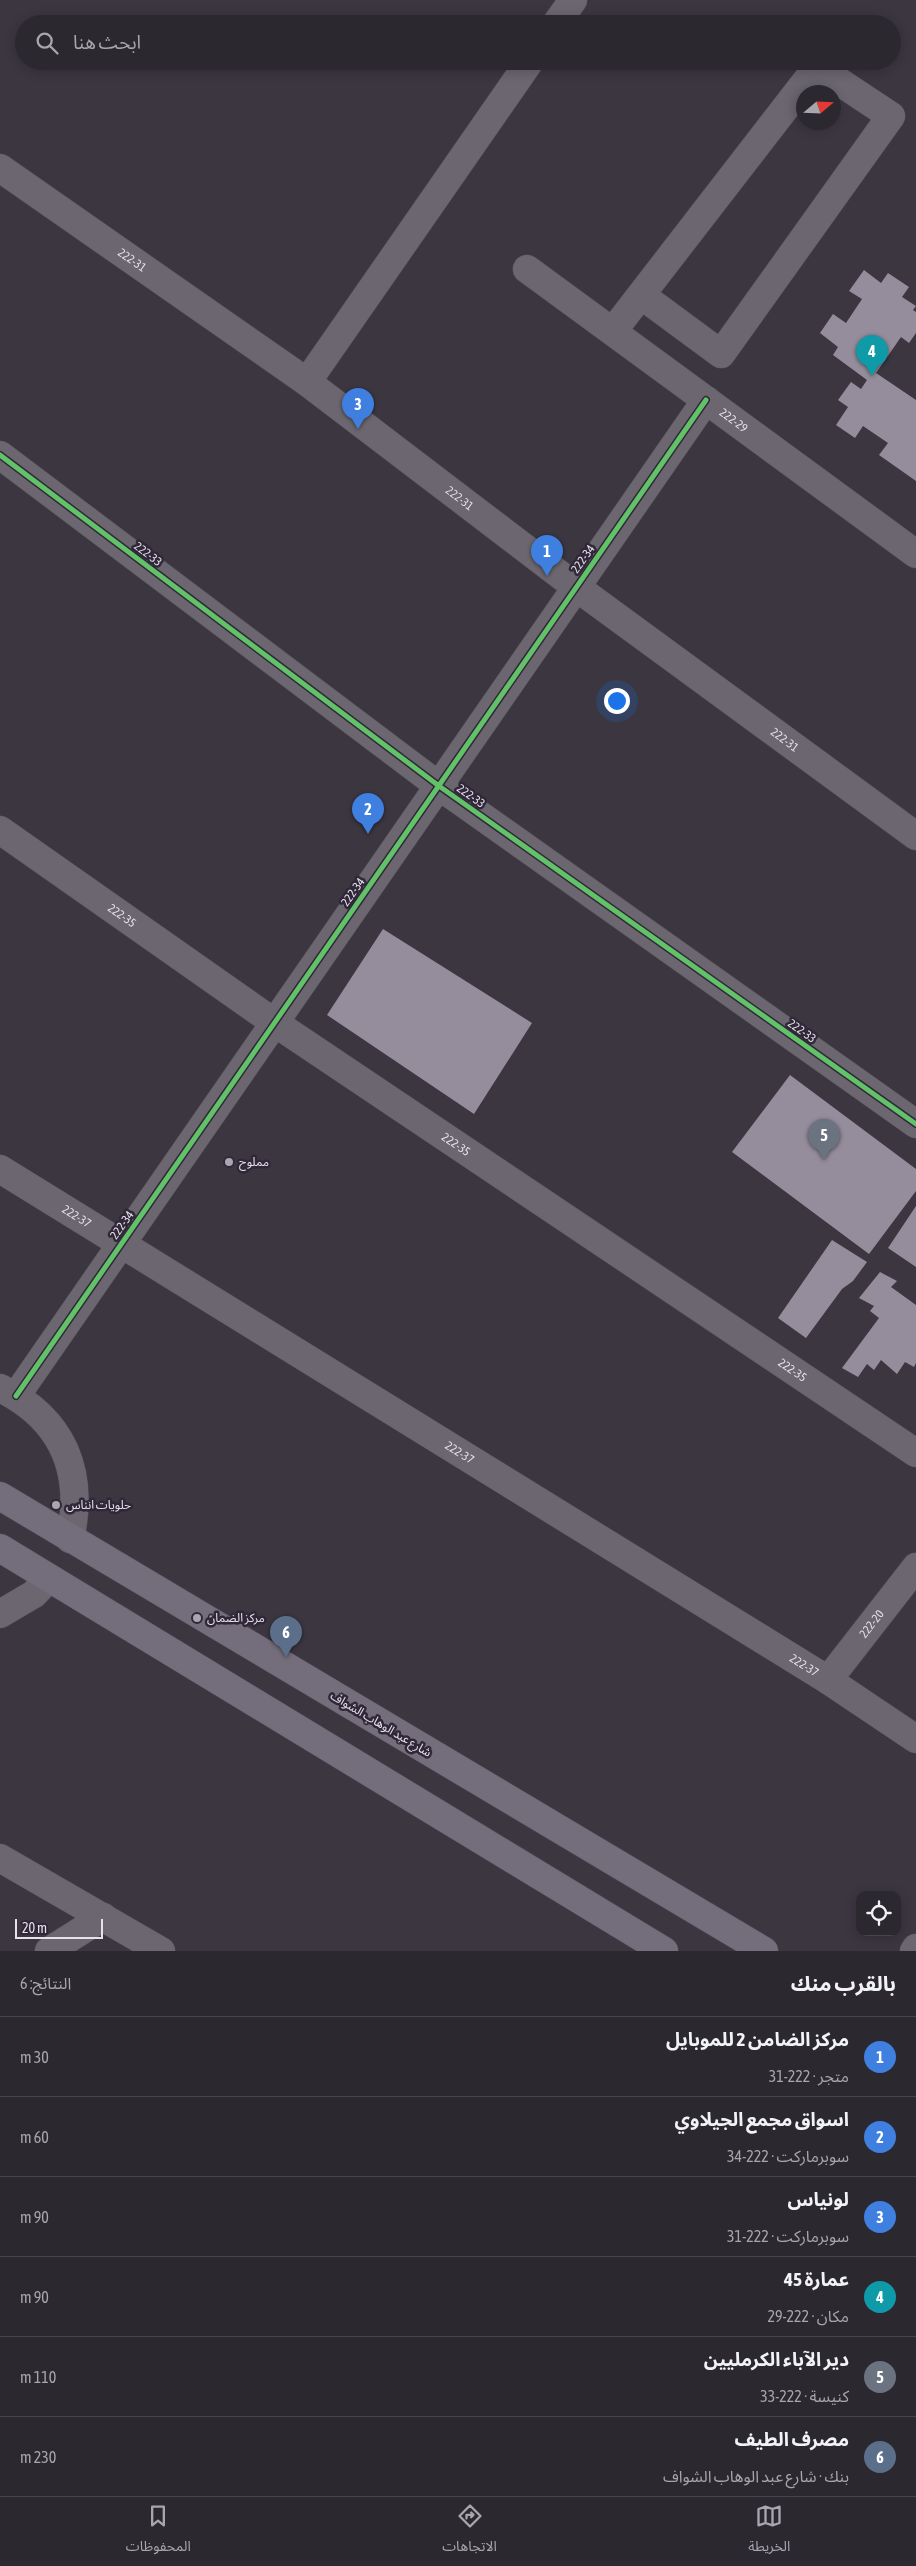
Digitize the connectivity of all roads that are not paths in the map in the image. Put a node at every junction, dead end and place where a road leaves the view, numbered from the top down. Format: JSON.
{"nodes":[{"id":1,"x":573,"y":0,"type":"edge"},
{"id":2,"x":562,"y":15,"type":"edge"},
{"id":3,"x":524,"y":70,"type":"edge"},
{"id":4,"x":815,"y":70,"type":"edge"},
{"id":5,"x":822,"y":70,"type":"edge"},
{"id":6,"x":0,"y":168,"type":"edge"},
{"id":7,"x":527,"y":269,"type":"dead end"},
{"id":8,"x":641,"y":296,"type":"junction"},
{"id":9,"x":613,"y":332,"type":"junction"},
{"id":10,"x":307,"y":382,"type":"junction"},
{"id":11,"x":706,"y":400,"type":"junction"},
{"id":12,"x":0,"y":455,"type":"edge"},
{"id":13,"x":916,"y":554,"type":"edge"},
{"id":14,"x":576,"y":587,"type":"junction"},
{"id":15,"x":439,"y":786,"type":"junction"},
{"id":16,"x":0,"y":830,"type":"edge"},
{"id":17,"x":916,"y":836,"type":"edge"},
{"id":18,"x":275,"y":1023,"type":"junction"},
{"id":19,"x":916,"y":1124,"type":"edge"},
{"id":20,"x":0,"y":1169,"type":"edge"},
{"id":21,"x":122,"y":1244,"type":"junction"},
{"id":22,"x":8,"y":1392,"type":"edge"},
{"id":23,"x":916,"y":1453,"type":"edge"},
{"id":24,"x":0,"y":1496,"type":"edge"},
{"id":25,"x":70,"y":1539,"type":"junction"},
{"id":26,"x":0,"y":1548,"type":"edge"},
{"id":27,"x":916,"y":1567,"type":"edge"},
{"id":28,"x":49,"y":1578,"type":"junction"},
{"id":29,"x":0,"y":1614,"type":"edge"},
{"id":30,"x":828,"y":1680,"type":"junction"},
{"id":31,"x":916,"y":1739,"type":"edge"},
{"id":32,"x":0,"y":1858,"type":"edge"},
{"id":33,"x":103,"y":1917,"type":"junction"},
{"id":34,"x":49,"y":1951,"type":"edge"},
{"id":35,"x":161,"y":1951,"type":"edge"},
{"id":36,"x":664,"y":1951,"type":"edge"},
{"id":37,"x":764,"y":1951,"type":"edge"}],
"edges":[{"from":1,"to":2,"type":"street"},
{"from":3,"to":10,"type":"street"},
{"from":4,"to":8,"type":"street"},
{"from":5,"to":8,"type":"street"},
{"from":6,"to":10,"type":"street","name":"222-31"},
{"from":7,"to":9,"type":"street","name":"222-29"},
{"from":8,"to":9,"type":"street"},
{"from":9,"to":11,"type":"street","name":"222-29"},
{"from":10,"to":14,"type":"street","name":"222-31"},
{"from":11,"to":13,"type":"street","name":"222-29"},
{"from":11,"to":14,"type":"street","name":"222-34"},
{"from":12,"to":15,"type":"street","name":"222-33"},
{"from":14,"to":15,"type":"street","name":"222-34"},
{"from":14,"to":17,"type":"street","name":"222-31"},
{"from":15,"to":18,"type":"street","name":"222-34"},
{"from":15,"to":19,"type":"street","name":"222-33"},
{"from":16,"to":18,"type":"street","name":"222-35"},
{"from":18,"to":21,"type":"street","name":"222-34"},
{"from":18,"to":23,"type":"street","name":"222-35"},
{"from":20,"to":21,"type":"street","name":"222-37"},
{"from":21,"to":22,"type":"street","name":"222-34"},
{"from":21,"to":30,"type":"street","name":"222-37"},
{"from":22,"to":25,"type":"street"},
{"from":24,"to":25,"type":"main road","name":"شارع عبد الوهاب الشواف"},
{"from":25,"to":37,"type":"main road","name":"شارع عبد الوهاب الشواف"},
{"from":26,"to":28,"type":"main road"},
{"from":27,"to":30,"type":"street","name":"222-20"},
{"from":28,"to":29,"type":"street"},
{"from":28,"to":36,"type":"main road"},
{"from":30,"to":31,"type":"street","name":"222-37"},
{"from":32,"to":33,"type":"street"},
{"from":33,"to":34,"type":"street"},
{"from":33,"to":35,"type":"street"}]}
